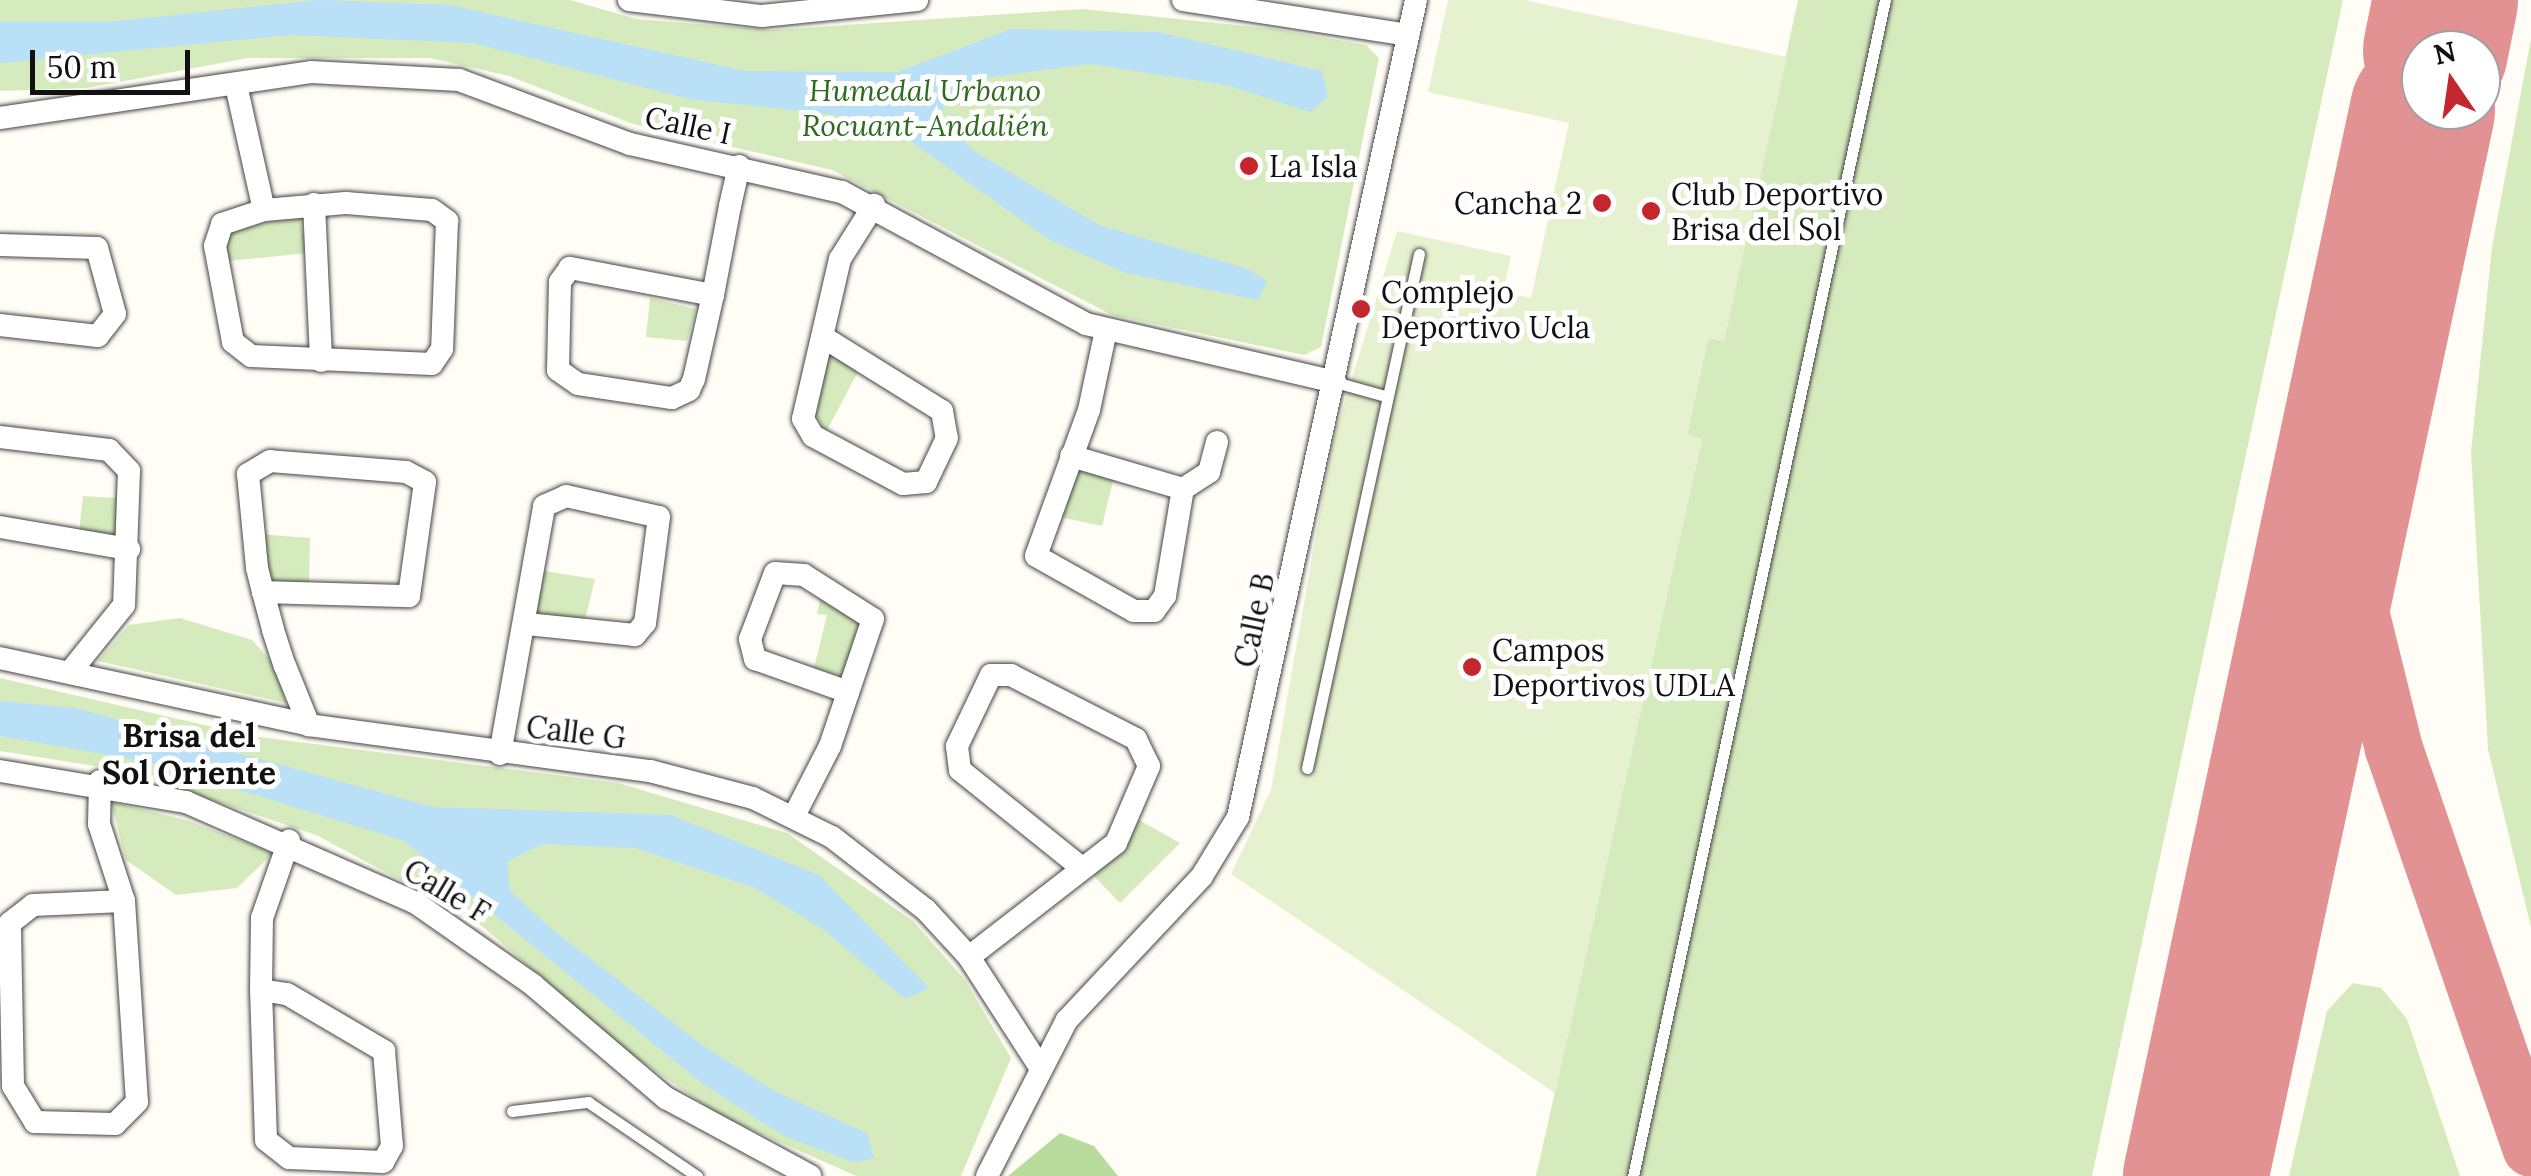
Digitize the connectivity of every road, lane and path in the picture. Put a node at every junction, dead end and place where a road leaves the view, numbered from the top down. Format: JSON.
{"nodes":[{"id":1,"x":629,"y":0,"type":"edge"},
{"id":2,"x":917,"y":0,"type":"edge"},
{"id":3,"x":1183,"y":0,"type":"edge"},
{"id":4,"x":1416,"y":0,"type":"edge"},
{"id":5,"x":1885,"y":0,"type":"edge"},
{"id":6,"x":1253,"y":4,"type":"edge"},
{"id":7,"x":726,"y":8,"type":"edge"},
{"id":8,"x":1408,"y":35,"type":"junction"},
{"id":9,"x":236,"y":85,"type":"junction"},
{"id":10,"x":0,"y":118,"type":"edge"},
{"id":11,"x":739,"y":166,"type":"junction"},
{"id":12,"x":314,"y":204,"type":"junction"},
{"id":13,"x":874,"y":204,"type":"junction"},
{"id":14,"x":264,"y":210,"type":"junction"},
{"id":15,"x":0,"y":245,"type":"edge"},
{"id":16,"x":1419,"y":254,"type":"dead end"},
{"id":17,"x":712,"y":295,"type":"junction"},
{"id":18,"x":0,"y":324,"type":"edge"},
{"id":19,"x":1106,"y":330,"type":"junction"},
{"id":20,"x":823,"y":337,"type":"junction"},
{"id":21,"x":321,"y":361,"type":"junction"},
{"id":22,"x":1335,"y":382,"type":"junction"},
{"id":23,"x":1385,"y":396,"type":"junction"},
{"id":24,"x":0,"y":437,"type":"edge"},
{"id":25,"x":1217,"y":442,"type":"dead end"},
{"id":26,"x":1072,"y":456,"type":"junction"},
{"id":27,"x":1183,"y":489,"type":"junction"},
{"id":28,"x":0,"y":528,"type":"edge"},
{"id":29,"x":130,"y":549,"type":"junction"},
{"id":30,"x":263,"y":592,"type":"junction"},
{"id":31,"x":527,"y":624,"type":"junction"},
{"id":32,"x":0,"y":658,"type":"edge"},
{"id":33,"x":72,"y":671,"type":"junction"},
{"id":34,"x":848,"y":692,"type":"junction"},
{"id":35,"x":309,"y":724,"type":"junction"},
{"id":36,"x":500,"y":754,"type":"junction"},
{"id":37,"x":1307,"y":768,"type":"dead end"},
{"id":38,"x":0,"y":771,"type":"edge"},
{"id":39,"x":100,"y":781,"type":"junction"},
{"id":40,"x":794,"y":816,"type":"junction"},
{"id":41,"x":289,"y":841,"type":"junction"},
{"id":42,"x":1082,"y":868,"type":"junction"},
{"id":43,"x":124,"y":901,"type":"junction"},
{"id":44,"x":969,"y":956,"type":"junction"},
{"id":45,"x":260,"y":990,"type":"junction"},
{"id":46,"x":1038,"y":1064,"type":"junction"},
{"id":47,"x":512,"y":1110,"type":"dead end"},
{"id":48,"x":697,"y":1176,"type":"edge"},
{"id":49,"x":810,"y":1176,"type":"edge"},
{"id":50,"x":987,"y":1176,"type":"edge"},
{"id":51,"x":1633,"y":1176,"type":"edge"}],
"edges":[{"from":1,"to":7,"type":"street"},
{"from":2,"to":7,"type":"street"},
{"from":3,"to":6,"type":"street"},
{"from":4,"to":8,"type":"street","name":"Calle B"},
{"from":5,"to":51,"type":"lane"},
{"from":6,"to":8,"type":"street"},
{"from":8,"to":22,"type":"street","name":"Calle B"},
{"from":9,"to":10,"type":"street","name":"Calle I"},
{"from":9,"to":11,"type":"street","name":"Calle I"},
{"from":9,"to":14,"type":"street"},
{"from":11,"to":13,"type":"street","name":"Calle I"},
{"from":11,"to":17,"type":"street"},
{"from":12,"to":14,"type":"street"},
{"from":12,"to":21,"type":"street"},
{"from":12,"to":21,"type":"street"},
{"from":13,"to":19,"type":"street","name":"Calle I"},
{"from":13,"to":20,"type":"street"},
{"from":14,"to":21,"type":"street"},
{"from":15,"to":18,"type":"street"},
{"from":16,"to":23,"type":"lane"},
{"from":17,"to":17,"type":"street"},
{"from":19,"to":22,"type":"street","name":"Calle I"},
{"from":19,"to":26,"type":"street"},
{"from":20,"to":20,"type":"street"},
{"from":22,"to":23,"type":"lane"},
{"from":22,"to":46,"type":"street","name":"Calle B"},
{"from":23,"to":37,"type":"lane"},
{"from":24,"to":29,"type":"street"},
{"from":25,"to":27,"type":"street"},
{"from":26,"to":27,"type":"street"},
{"from":26,"to":27,"type":"street"},
{"from":28,"to":29,"type":"street"},
{"from":29,"to":33,"type":"street"},
{"from":30,"to":30,"type":"street"},
{"from":30,"to":35,"type":"street"},
{"from":31,"to":31,"type":"street"},
{"from":31,"to":36,"type":"street"},
{"from":32,"to":33,"type":"street","name":"Calle G"},
{"from":33,"to":35,"type":"street","name":"Calle G"},
{"from":34,"to":34,"type":"street"},
{"from":34,"to":40,"type":"street"},
{"from":35,"to":36,"type":"street","name":"Calle G"},
{"from":36,"to":40,"type":"street","name":"Calle G"},
{"from":38,"to":39,"type":"street","name":"Calle F"},
{"from":39,"to":41,"type":"street","name":"Calle F"},
{"from":39,"to":43,"type":"street"},
{"from":40,"to":44,"type":"street","name":"Calle G"},
{"from":41,"to":45,"type":"street"},
{"from":41,"to":49,"type":"street","name":"Calle F"},
{"from":42,"to":42,"type":"street"},
{"from":42,"to":44,"type":"street"},
{"from":43,"to":43,"type":"street"},
{"from":44,"to":46,"type":"street","name":"Calle G"},
{"from":45,"to":45,"type":"street"},
{"from":46,"to":50,"type":"street","name":"Calle B"},
{"from":47,"to":48,"type":"lane"}]}
